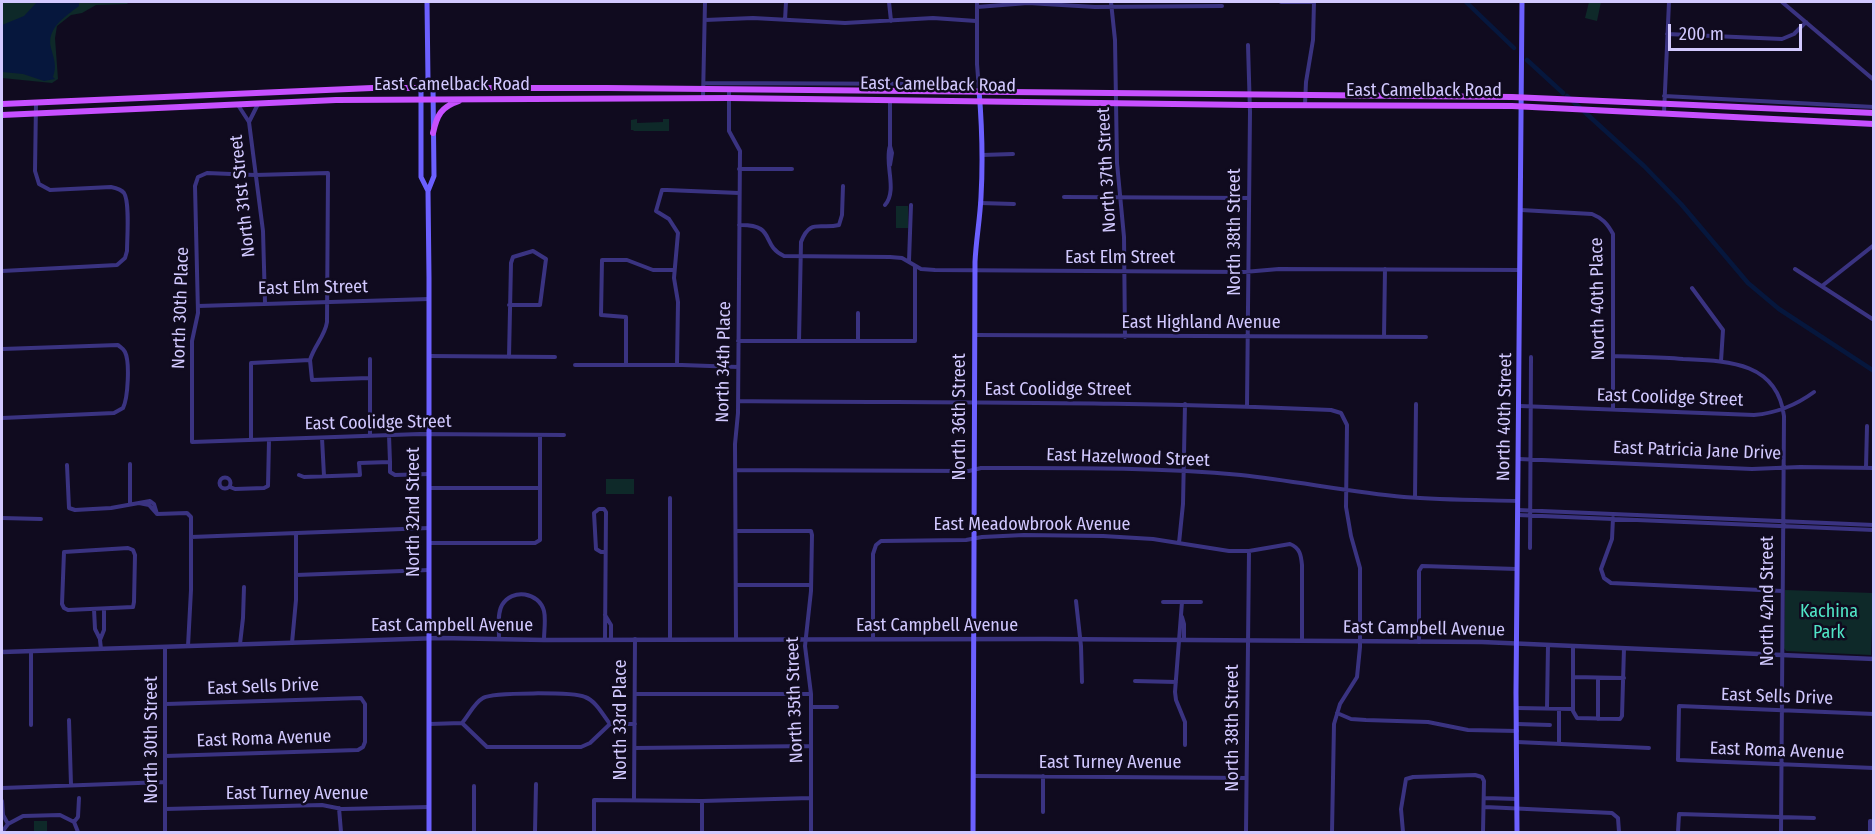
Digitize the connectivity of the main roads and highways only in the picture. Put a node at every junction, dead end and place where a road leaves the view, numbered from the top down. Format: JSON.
{"nodes":[{"id":1,"x":427,"y":2,"type":"edge"},
{"id":2,"x":1522,"y":2,"type":"edge"},
{"id":3,"x":428,"y":81,"type":"junction"},
{"id":4,"x":421,"y":87,"type":"junction"},
{"id":5,"x":434,"y":87,"type":"junction"},
{"id":6,"x":841,"y":87,"type":"junction"},
{"id":7,"x":486,"y":88,"type":"junction"},
{"id":8,"x":607,"y":88,"type":"junction"},
{"id":9,"x":336,"y":89,"type":"junction"},
{"id":10,"x":979,"y":90,"type":"junction"},
{"id":11,"x":166,"y":96,"type":"junction"},
{"id":12,"x":1397,"y":96,"type":"junction"},
{"id":13,"x":1521,"y":97,"type":"junction"},
{"id":14,"x":421,"y":99,"type":"junction"},
{"id":15,"x":433,"y":99,"type":"junction"},
{"id":16,"x":465,"y":99,"type":"junction"},
{"id":17,"x":841,"y":99,"type":"junction"},
{"id":18,"x":336,"y":100,"type":"junction"},
{"id":19,"x":485,"y":100,"type":"junction"},
{"id":20,"x":607,"y":100,"type":"junction"},
{"id":21,"x":980,"y":100,"type":"junction"},
{"id":22,"x":2,"y":104,"type":"edge"},
{"id":23,"x":1396,"y":106,"type":"junction"},
{"id":24,"x":1522,"y":107,"type":"junction"},
{"id":25,"x":167,"y":108,"type":"junction"},
{"id":26,"x":1874,"y":113,"type":"edge"},
{"id":27,"x":2,"y":115,"type":"edge"},
{"id":28,"x":1874,"y":124,"type":"edge"},
{"id":29,"x":433,"y":133,"type":"junction"},
{"id":30,"x":428,"y":191,"type":"junction"},
{"id":31,"x":429,"y":832,"type":"edge"},
{"id":32,"x":973,"y":832,"type":"edge"},
{"id":33,"x":1517,"y":832,"type":"edge"}],
"edges":[{"from":1,"to":3,"type":"main road"},
{"from":2,"to":13,"type":"main road","name":"North 40th Street"},
{"from":3,"to":4,"type":"main road"},
{"from":3,"to":5,"type":"main road"},
{"from":4,"to":5,"type":"main road","name":"East Camelback Road"},
{"from":4,"to":9,"type":"main road","name":"East Camelback Road"},
{"from":4,"to":14,"type":"main road","name":"North 32nd Street"},
{"from":5,"to":7,"type":"main road","name":"East Camelback Road"},
{"from":5,"to":15,"type":"main road","name":"North 32nd Street"},
{"from":6,"to":8,"type":"main road","name":"East Camelback Road"},
{"from":6,"to":10,"type":"main road","name":"East Camelback Road"},
{"from":6,"to":17,"type":"main road"},
{"from":7,"to":8,"type":"main road","name":"East Camelback Road"},
{"from":7,"to":19,"type":"main road"},
{"from":8,"to":20,"type":"main road"},
{"from":9,"to":11,"type":"main road","name":"East Camelback Road"},
{"from":9,"to":18,"type":"main road"},
{"from":10,"to":12,"type":"main road","name":"East Camelback Road"},
{"from":10,"to":21,"type":"main road","name":"North 36th Street"},
{"from":11,"to":22,"type":"main road","name":"East Camelback Road"},
{"from":11,"to":25,"type":"main road"},
{"from":12,"to":13,"type":"main road","name":"East Camelback Road"},
{"from":12,"to":23,"type":"main road"},
{"from":13,"to":24,"type":"main road","name":"North 40th Street"},
{"from":13,"to":26,"type":"main road","name":"East Camelback Road"},
{"from":14,"to":15,"type":"main road","name":"East Camelback Road"},
{"from":14,"to":18,"type":"main road","name":"East Camelback Road"},
{"from":14,"to":30,"type":"main road","name":"North 32nd Street"},
{"from":15,"to":16,"type":"main road","name":"East Camelback Road"},
{"from":15,"to":29,"type":"main road","name":"North 32nd Street"},
{"from":16,"to":19,"type":"main road","name":"East Camelback Road"},
{"from":16,"to":29,"type":"main road"},
{"from":17,"to":20,"type":"main road","name":"East Camelback Road"},
{"from":17,"to":21,"type":"main road","name":"East Camelback Road"},
{"from":18,"to":25,"type":"main road","name":"East Camelback Road"},
{"from":19,"to":20,"type":"main road","name":"East Camelback Road"},
{"from":21,"to":23,"type":"main road","name":"East Camelback Road"},
{"from":21,"to":32,"type":"main road","name":"North 36th Street"},
{"from":23,"to":24,"type":"main road","name":"East Camelback Road"},
{"from":24,"to":28,"type":"main road","name":"East Camelback Road"},
{"from":24,"to":33,"type":"main road","name":"North 40th Street"},
{"from":25,"to":27,"type":"main road","name":"East Camelback Road"},
{"from":29,"to":30,"type":"main road","name":"North 32nd Street"},
{"from":30,"to":31,"type":"main road","name":"North 32nd Street"}]}
